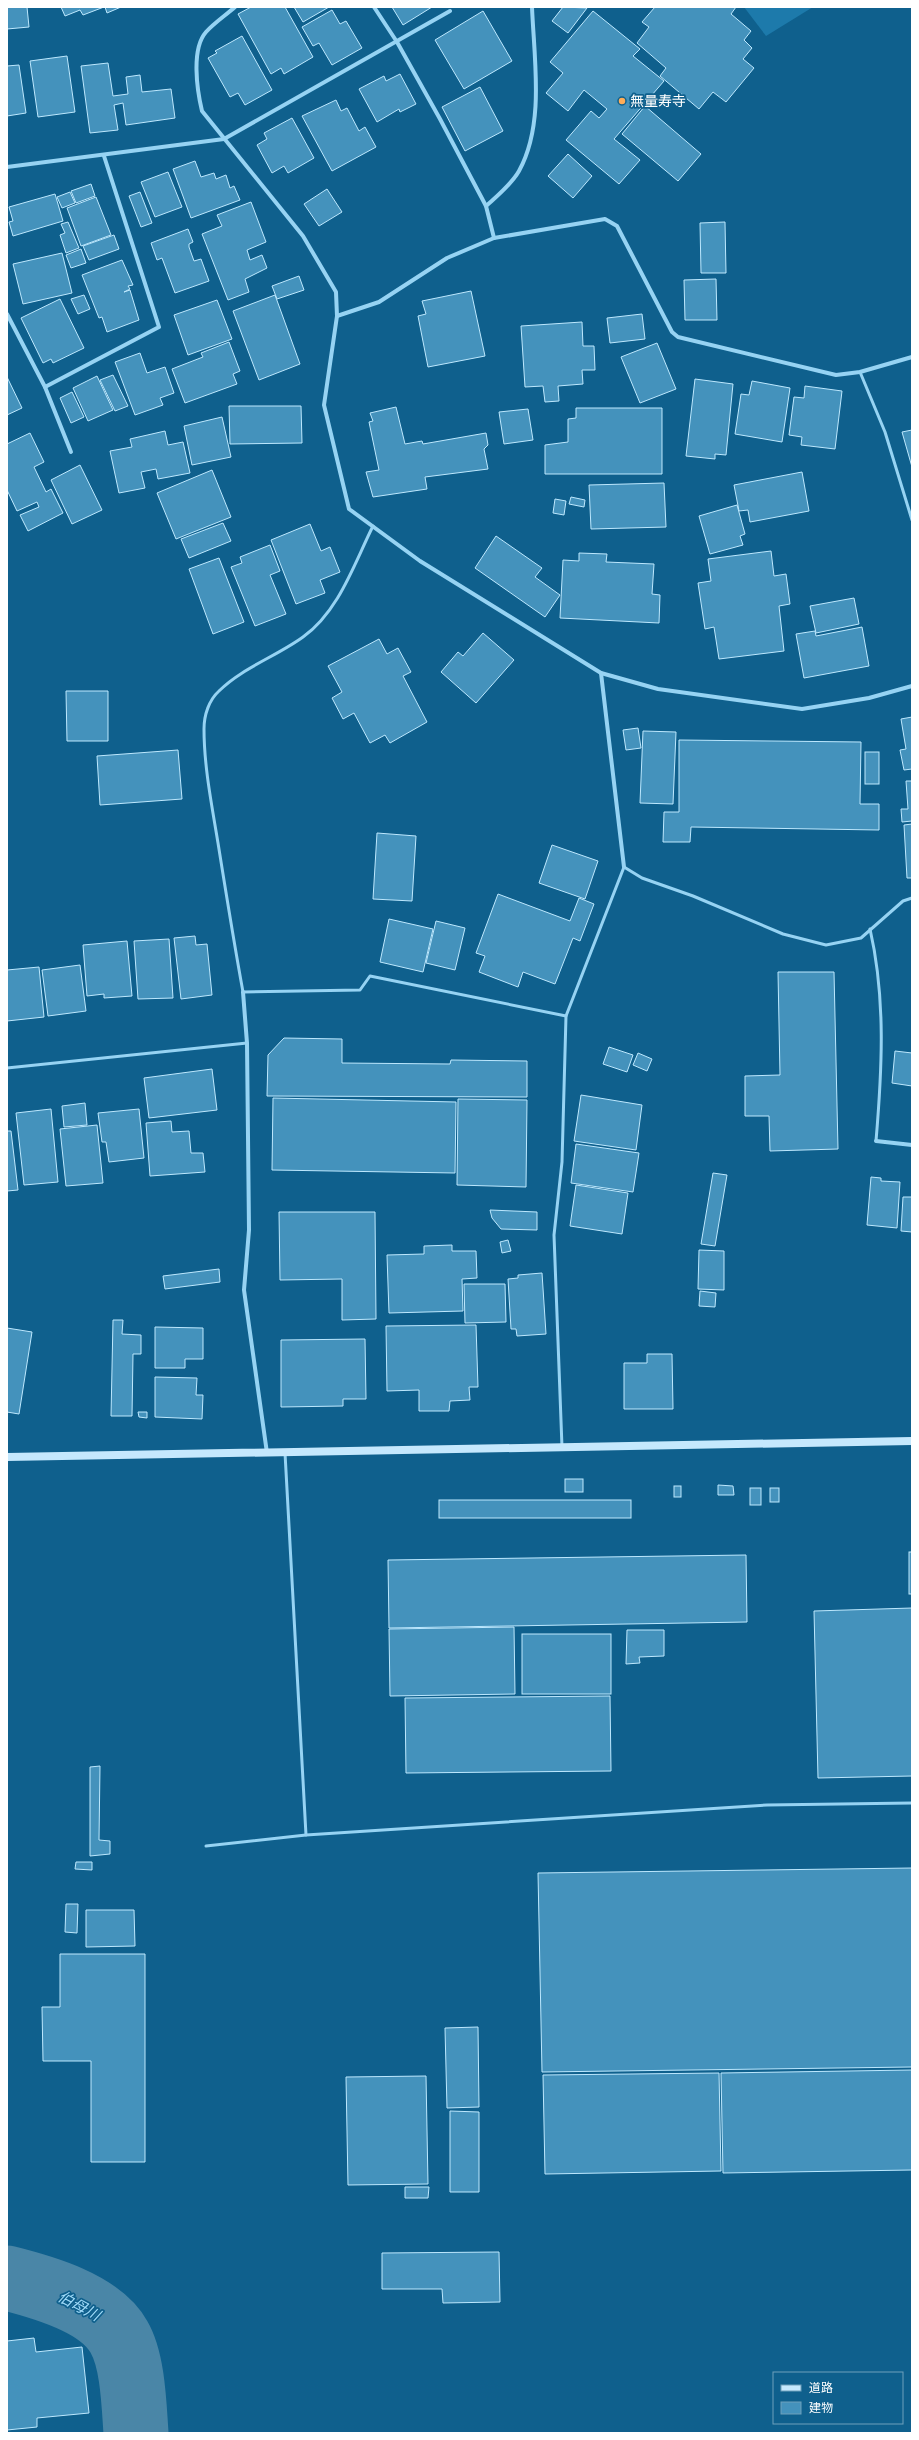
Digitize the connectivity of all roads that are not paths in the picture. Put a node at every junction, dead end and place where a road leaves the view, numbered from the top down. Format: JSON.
{"nodes":[{"id":1,"x":235,"y":7,"type":"edge"},
{"id":2,"x":374,"y":7,"type":"edge"},
{"id":3,"x":532,"y":7,"type":"edge"},
{"id":4,"x":450,"y":11,"type":"dead end"},
{"id":5,"x":398,"y":42,"type":"junction"},
{"id":6,"x":224,"y":139,"type":"junction"},
{"id":7,"x":104,"y":156,"type":"junction"},
{"id":8,"x":7,"y":167,"type":"edge"},
{"id":9,"x":486,"y":206,"type":"junction"},
{"id":10,"x":494,"y":238,"type":"junction"},
{"id":11,"x":7,"y":314,"type":"edge"},
{"id":12,"x":337,"y":316,"type":"junction"},
{"id":13,"x":912,"y":357,"type":"edge"},
{"id":14,"x":860,"y":372,"type":"junction"},
{"id":15,"x":45,"y":388,"type":"junction"},
{"id":16,"x":71,"y":452,"type":"dead end"},
{"id":17,"x":912,"y":520,"type":"edge"},
{"id":18,"x":373,"y":526,"type":"junction"},
{"id":19,"x":601,"y":673,"type":"junction"},
{"id":20,"x":912,"y":686,"type":"edge"},
{"id":21,"x":624,"y":866,"type":"junction"},
{"id":22,"x":912,"y":898,"type":"edge"},
{"id":23,"x":870,"y":929,"type":"junction"},
{"id":24,"x":243,"y":992,"type":"junction"},
{"id":25,"x":566,"y":1016,"type":"junction"},
{"id":26,"x":247,"y":1043,"type":"junction"},
{"id":27,"x":7,"y":1068,"type":"edge"},
{"id":28,"x":876,"y":1141,"type":"joint"},
{"id":29,"x":912,"y":1145,"type":"edge"},
{"id":30,"x":912,"y":1441,"type":"edge"},
{"id":31,"x":562,"y":1448,"type":"junction"},
{"id":32,"x":286,"y":1453,"type":"junction"},
{"id":33,"x":267,"y":1454,"type":"junction"},
{"id":34,"x":7,"y":1457,"type":"edge"},
{"id":35,"x":912,"y":1803,"type":"edge"},
{"id":36,"x":306,"y":1836,"type":"junction"},
{"id":37,"x":206,"y":1846,"type":"dead end"}],
"edges":[{"from":1,"to":6,"type":"street"},
{"from":2,"to":5,"type":"street"},
{"from":3,"to":9,"type":"street"},
{"from":4,"to":5,"type":"street"},
{"from":5,"to":6,"type":"street"},
{"from":5,"to":9,"type":"street"},
{"from":6,"to":7,"type":"street"},
{"from":6,"to":12,"type":"street"},
{"from":7,"to":8,"type":"street"},
{"from":7,"to":15,"type":"street"},
{"from":9,"to":10,"type":"street"},
{"from":10,"to":12,"type":"street"},
{"from":10,"to":14,"type":"street"},
{"from":11,"to":15,"type":"street"},
{"from":12,"to":18,"type":"street"},
{"from":13,"to":14,"type":"street"},
{"from":14,"to":17,"type":"lane"},
{"from":15,"to":16,"type":"street"},
{"from":18,"to":19,"type":"street"},
{"from":18,"to":24,"type":"lane"},
{"from":19,"to":20,"type":"street"},
{"from":19,"to":21,"type":"street"},
{"from":21,"to":23,"type":"lane"},
{"from":21,"to":25,"type":"lane"},
{"from":22,"to":23,"type":"lane"},
{"from":23,"to":28,"type":"lane"},
{"from":24,"to":25,"type":"lane"},
{"from":24,"to":26,"type":"street"},
{"from":25,"to":31,"type":"lane"},
{"from":26,"to":27,"type":"lane"},
{"from":26,"to":33,"type":"street"},
{"from":28,"to":29,"type":"street"},
{"from":30,"to":31,"type":"street"},
{"from":31,"to":32,"type":"street"},
{"from":32,"to":33,"type":"street"},
{"from":32,"to":36,"type":"lane"},
{"from":33,"to":34,"type":"street"},
{"from":35,"to":36,"type":"lane"},
{"from":36,"to":37,"type":"lane"}]}
